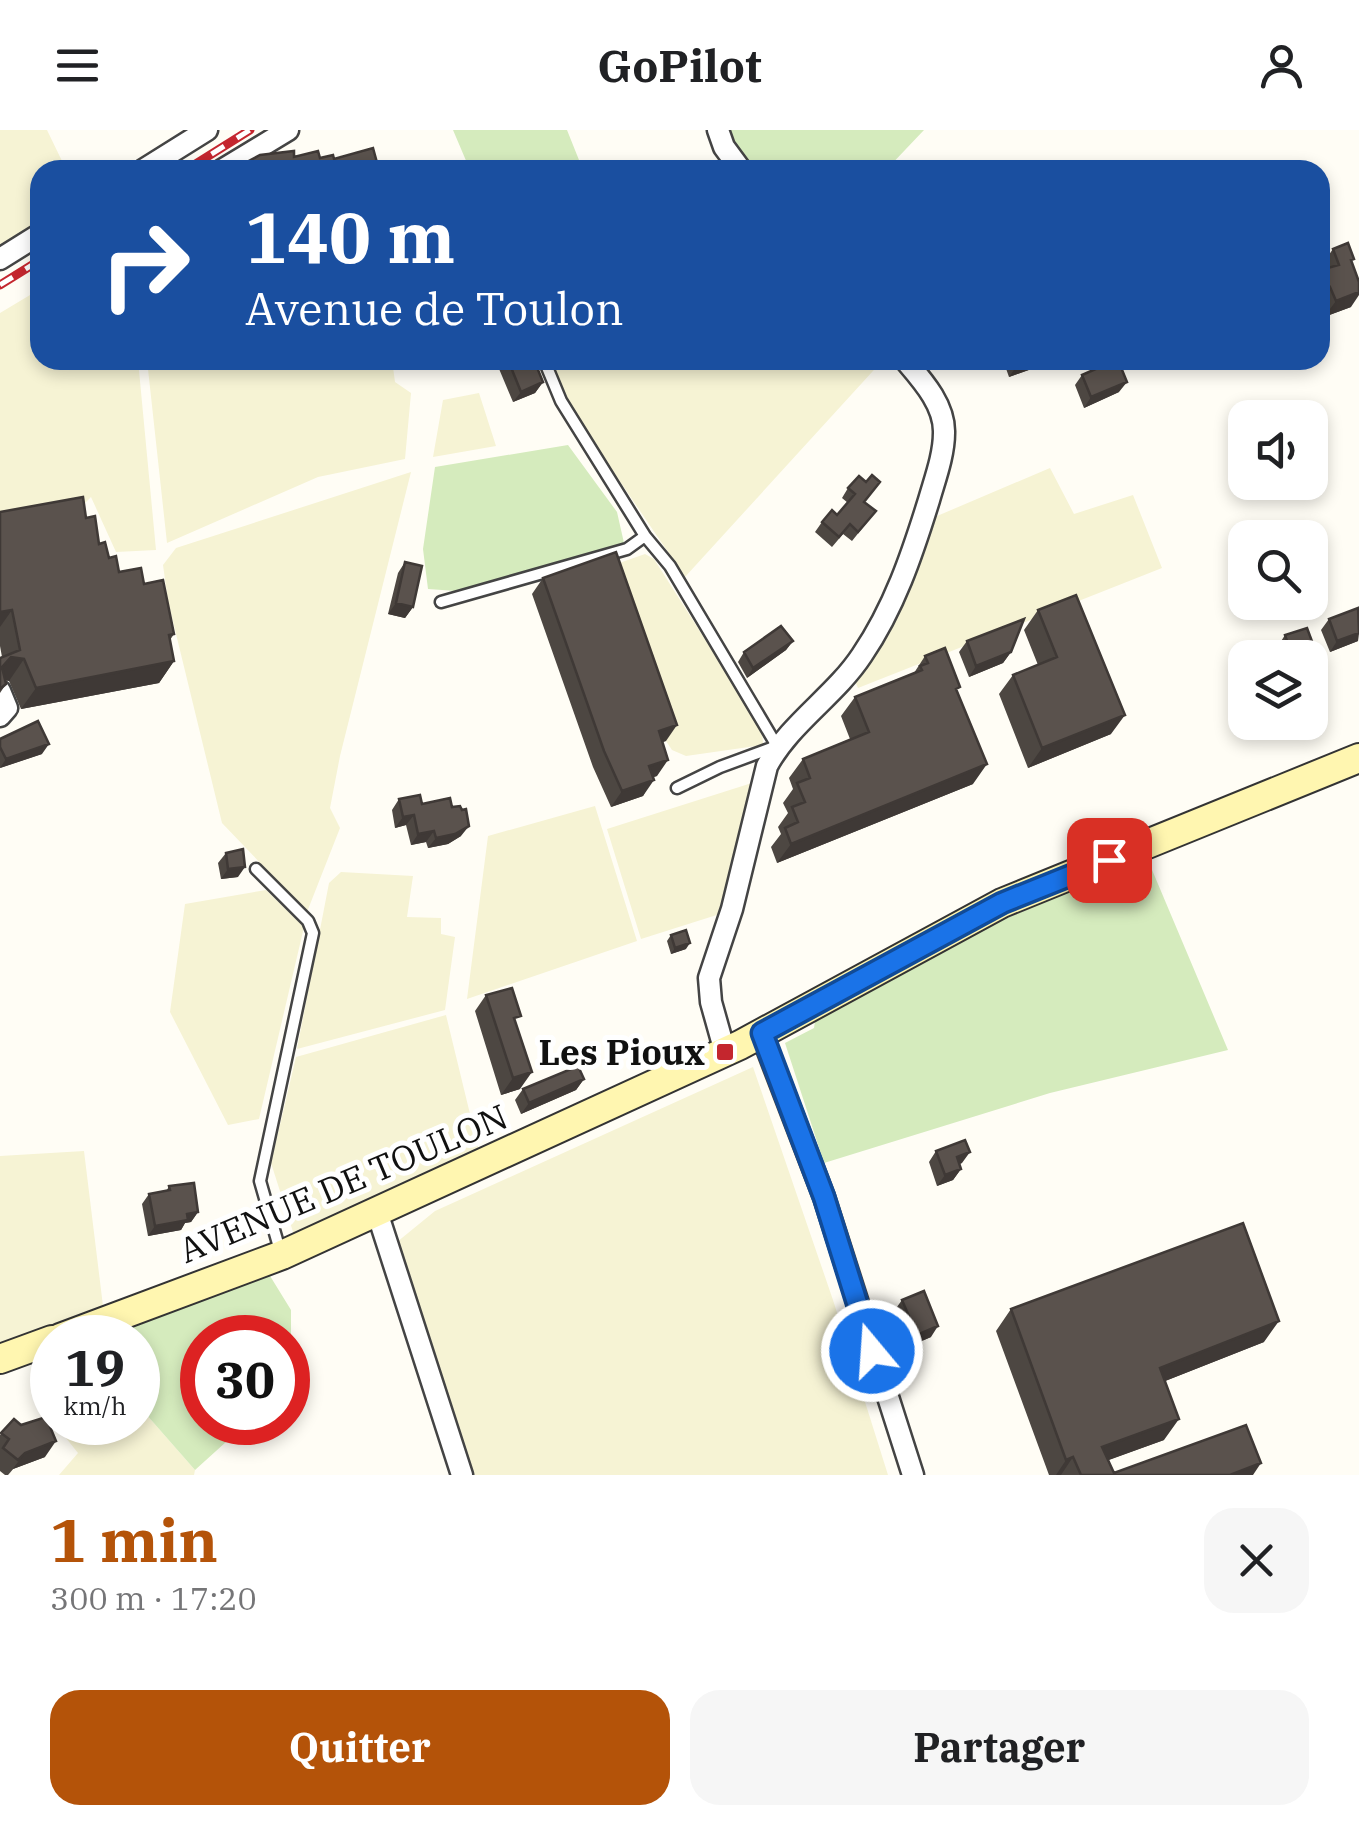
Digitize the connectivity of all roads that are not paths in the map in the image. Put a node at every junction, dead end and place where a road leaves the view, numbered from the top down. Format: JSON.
{"nodes":[{"id":1,"x":207,"y":130,"type":"edge"},
{"id":2,"x":288,"y":130,"type":"edge"},
{"id":3,"x":718,"y":130,"type":"edge"},
{"id":4,"x":159,"y":160,"type":"edge"},
{"id":5,"x":238,"y":160,"type":"edge"},
{"id":6,"x":733,"y":160,"type":"edge"},
{"id":7,"x":30,"y":240,"type":"edge"},
{"id":8,"x":0,"y":259,"type":"edge"},
{"id":9,"x":548,"y":370,"type":"edge"},
{"id":10,"x":913,"y":370,"type":"edge"},
{"id":11,"x":644,"y":536,"type":"junction"},
{"id":12,"x":441,"y":602,"type":"dead end"},
{"id":13,"x":0,"y":691,"type":"edge"},
{"id":14,"x":0,"y":716,"type":"edge"},
{"id":15,"x":778,"y":746,"type":"junction"},
{"id":16,"x":1359,"y":758,"type":"edge"},
{"id":17,"x":676,"y":788,"type":"dead end"},
{"id":18,"x":256,"y":869,"type":"dead end"},
{"id":19,"x":762,"y":1033,"type":"junction"},
{"id":20,"x":725,"y":1052,"type":"junction"},
{"id":21,"x":376,"y":1212,"type":"junction"},
{"id":22,"x":282,"y":1255,"type":"junction"},
{"id":23,"x":122,"y":1315,"type":"edge"},
{"id":24,"x":30,"y":1348,"type":"edge"},
{"id":25,"x":0,"y":1359,"type":"edge"},
{"id":26,"x":462,"y":1475,"type":"edge"},
{"id":27,"x":913,"y":1475,"type":"edge"}],
"edges":[{"from":1,"to":4,"type":"street"},
{"from":2,"to":5,"type":"street"},
{"from":3,"to":6,"type":"street"},
{"from":7,"to":8,"type":"street"},
{"from":9,"to":11,"type":"lane"},
{"from":10,"to":15,"type":"street"},
{"from":11,"to":12,"type":"lane"},
{"from":11,"to":15,"type":"lane"},
{"from":13,"to":14,"type":"street"},
{"from":15,"to":17,"type":"lane"},
{"from":15,"to":20,"type":"street"},
{"from":16,"to":19,"type":"main road","name":"AVENUE DE TOULON"},
{"from":18,"to":22,"type":"lane"},
{"from":19,"to":20,"type":"main road","name":"AVENUE DE TOULON"},
{"from":19,"to":27,"type":"street"},
{"from":20,"to":21,"type":"main road","name":"AVENUE DE TOULON"},
{"from":21,"to":22,"type":"main road","name":"AVENUE DE TOULON"},
{"from":21,"to":26,"type":"street"},
{"from":22,"to":23,"type":"main road","name":"AVENUE DE TOULON"},
{"from":24,"to":25,"type":"main road"}]}
